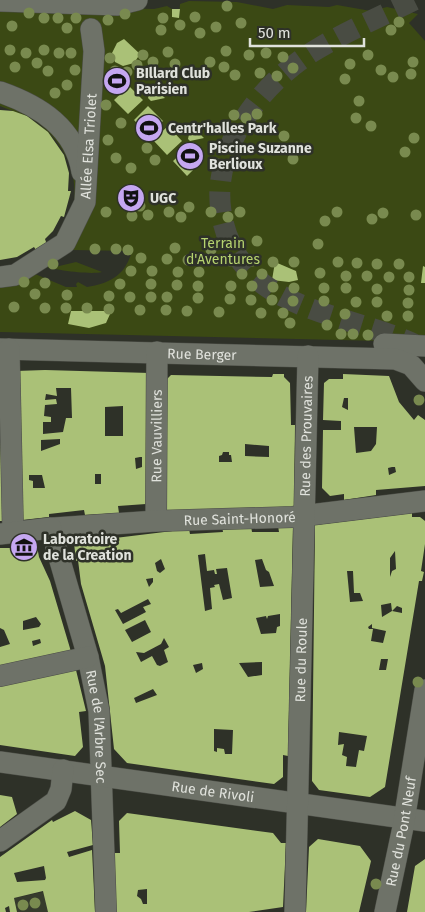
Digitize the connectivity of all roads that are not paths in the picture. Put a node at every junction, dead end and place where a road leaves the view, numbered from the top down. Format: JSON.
{"nodes":[{"id":1,"x":137,"y":0,"type":"edge"},
{"id":2,"x":0,"y":1,"type":"edge"},
{"id":3,"x":91,"y":29,"type":"dead end"},
{"id":4,"x":0,"y":92,"type":"edge"},
{"id":5,"x":85,"y":187,"type":"junction"},
{"id":6,"x":0,"y":277,"type":"edge"},
{"id":7,"x":384,"y":344,"type":"dead end"},
{"id":8,"x":425,"y":346,"type":"edge"},
{"id":9,"x":4,"y":349,"type":"edge"},
{"id":10,"x":157,"y":352,"type":"junction"},
{"id":11,"x":308,"y":356,"type":"junction"},
{"id":12,"x":425,"y":382,"type":"edge"},
{"id":13,"x":425,"y":500,"type":"edge"},
{"id":14,"x":304,"y":515,"type":"junction"},
{"id":15,"x":156,"y":521,"type":"junction"},
{"id":16,"x":6,"y":534,"type":"edge"},
{"id":17,"x":54,"y":535,"type":"junction"},
{"id":18,"x":88,"y":657,"type":"junction"},
{"id":19,"x":0,"y":676,"type":"edge"},
{"id":20,"x":425,"y":690,"type":"edge"},
{"id":21,"x":0,"y":762,"type":"edge"},
{"id":22,"x":63,"y":770,"type":"junction"},
{"id":23,"x":101,"y":781,"type":"junction"},
{"id":24,"x":298,"y":804,"type":"junction"},
{"id":25,"x":415,"y":820,"type":"edge"},
{"id":26,"x":0,"y":842,"type":"edge"},
{"id":27,"x":106,"y":912,"type":"edge"},
{"id":28,"x":295,"y":912,"type":"edge"},
{"id":29,"x":385,"y":912,"type":"edge"}],
"edges":[{"from":1,"to":2,"type":"street"},
{"from":3,"to":5,"type":"street","name":"Allée Elsa Triolet"},
{"from":4,"to":5,"type":"street"},
{"from":5,"to":6,"type":"street","name":"Allée Elsa Triolet"},
{"from":7,"to":8,"type":"street"},
{"from":9,"to":10,"type":"street","name":"Rue Berger"},
{"from":9,"to":16,"type":"street"},
{"from":10,"to":11,"type":"street","name":"Rue Berger"},
{"from":10,"to":15,"type":"street","name":"Rue Vauvilliers"},
{"from":11,"to":12,"type":"street","name":"Rue Berger"},
{"from":11,"to":14,"type":"street","name":"Rue des Prouvaires"},
{"from":13,"to":14,"type":"street","name":"Rue Saint-Honoré"},
{"from":14,"to":15,"type":"street","name":"Rue Saint-Honoré"},
{"from":14,"to":24,"type":"street","name":"Rue du Roule"},
{"from":15,"to":17,"type":"street","name":"Rue Saint-Honoré"},
{"from":16,"to":17,"type":"street","name":"Rue Saint-Honoré"},
{"from":17,"to":18,"type":"street","name":"Rue de l'Arbre Sec"},
{"from":18,"to":19,"type":"street"},
{"from":18,"to":23,"type":"street","name":"Rue de l'Arbre Sec"},
{"from":20,"to":25,"type":"street","name":"Rue du Pont Neuf"},
{"from":21,"to":22,"type":"street","name":"Rue de Rivoli"},
{"from":22,"to":23,"type":"street","name":"Rue de Rivoli"},
{"from":22,"to":26,"type":"street"},
{"from":23,"to":24,"type":"street","name":"Rue de Rivoli"},
{"from":23,"to":27,"type":"street","name":"Rue de l'Arbre Sec"},
{"from":24,"to":25,"type":"street","name":"Rue de Rivoli"},
{"from":24,"to":28,"type":"street","name":"Rue du Roule"},
{"from":25,"to":29,"type":"street","name":"Rue du Pont Neuf"}]}
